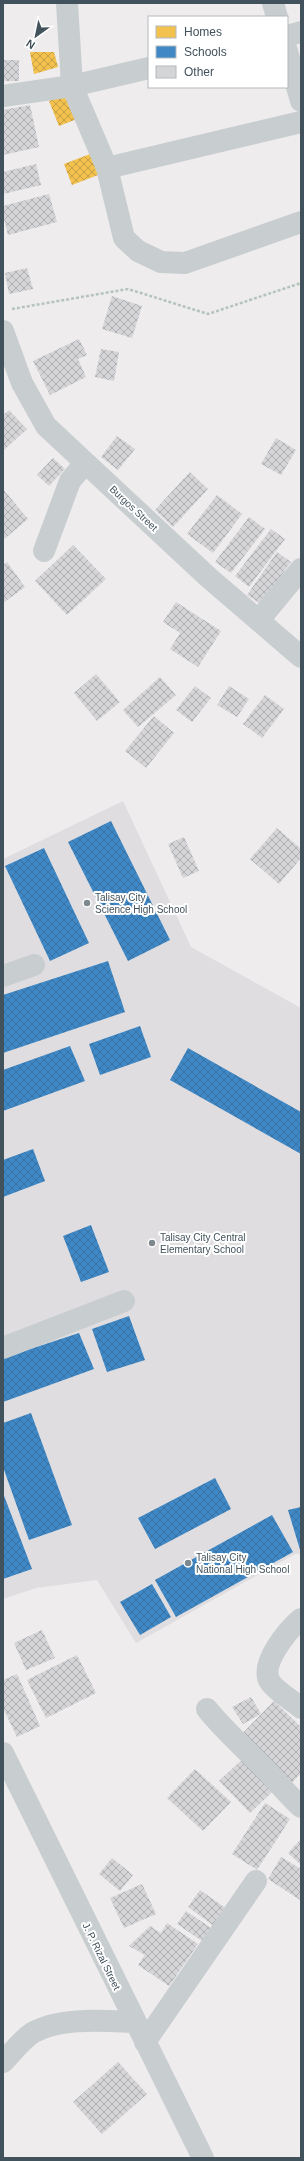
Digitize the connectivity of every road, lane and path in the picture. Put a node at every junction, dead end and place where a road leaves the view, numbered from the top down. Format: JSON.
{"nodes":[{"id":1,"x":67,"y":3,"type":"edge"},
{"id":2,"x":273,"y":3,"type":"edge"},
{"id":3,"x":277,"y":16,"type":"edge"},
{"id":4,"x":301,"y":32,"type":"edge"},
{"id":5,"x":288,"y":36,"type":"edge"},
{"id":6,"x":301,"y":44,"type":"edge"},
{"id":7,"x":288,"y":45,"type":"edge"},
{"id":8,"x":288,"y":55,"type":"edge"},
{"id":9,"x":148,"y":68,"type":"edge"},
{"id":10,"x":72,"y":86,"type":"junction"},
{"id":11,"x":3,"y":96,"type":"edge"},
{"id":12,"x":301,"y":101,"type":"edge"},
{"id":13,"x":301,"y":122,"type":"edge"},
{"id":14,"x":107,"y":168,"type":"junction"},
{"id":15,"x":301,"y":222,"type":"edge"},
{"id":16,"x":301,"y":283,"type":"edge"},
{"id":17,"x":7,"y":310,"type":"dead end"},
{"id":18,"x":3,"y":331,"type":"edge"},
{"id":19,"x":85,"y":462,"type":"junction"},
{"id":20,"x":44,"y":551,"type":"dead end"},
{"id":21,"x":301,"y":569,"type":"edge"},
{"id":22,"x":259,"y":620,"type":"junction"},
{"id":23,"x":301,"y":657,"type":"edge"},
{"id":24,"x":34,"y":964,"type":"dead end"},
{"id":25,"x":3,"y":976,"type":"edge"},
{"id":26,"x":124,"y":1301,"type":"dead end"},
{"id":27,"x":3,"y":1348,"type":"edge"},
{"id":28,"x":301,"y":1619,"type":"edge"},
{"id":29,"x":301,"y":1708,"type":"edge"},
{"id":30,"x":207,"y":1709,"type":"dead end"},
{"id":31,"x":3,"y":1753,"type":"edge"},
{"id":32,"x":301,"y":1807,"type":"edge"},
{"id":33,"x":256,"y":1881,"type":"dead end"},
{"id":34,"x":135,"y":2022,"type":"junction"},
{"id":35,"x":145,"y":2042,"type":"junction"},
{"id":36,"x":3,"y":2062,"type":"edge"},
{"id":37,"x":203,"y":2158,"type":"edge"}],
"edges":[{"from":1,"to":10,"type":"street"},
{"from":2,"to":3,"type":"street"},
{"from":4,"to":5,"type":"street"},
{"from":6,"to":7,"type":"street"},
{"from":8,"to":12,"type":"street"},
{"from":9,"to":10,"type":"street"},
{"from":10,"to":11,"type":"street"},
{"from":10,"to":14,"type":"street"},
{"from":13,"to":14,"type":"street"},
{"from":14,"to":15,"type":"street"},
{"from":16,"to":17,"type":"path"},
{"from":18,"to":19,"type":"street","name":"Burgos Street"},
{"from":19,"to":20,"type":"street"},
{"from":19,"to":22,"type":"street","name":"Burgos Street"},
{"from":21,"to":22,"type":"street"},
{"from":22,"to":23,"type":"street","name":"Burgos Street"},
{"from":24,"to":25,"type":"street"},
{"from":26,"to":27,"type":"street"},
{"from":28,"to":29,"type":"street"},
{"from":30,"to":32,"type":"street"},
{"from":31,"to":34,"type":"street","name":"J. P. Rizal Street"},
{"from":33,"to":35,"type":"street"},
{"from":34,"to":35,"type":"street","name":"J. P. Rizal Street"},
{"from":34,"to":36,"type":"street"},
{"from":35,"to":37,"type":"street","name":"J. P. Rizal Street"}]}
